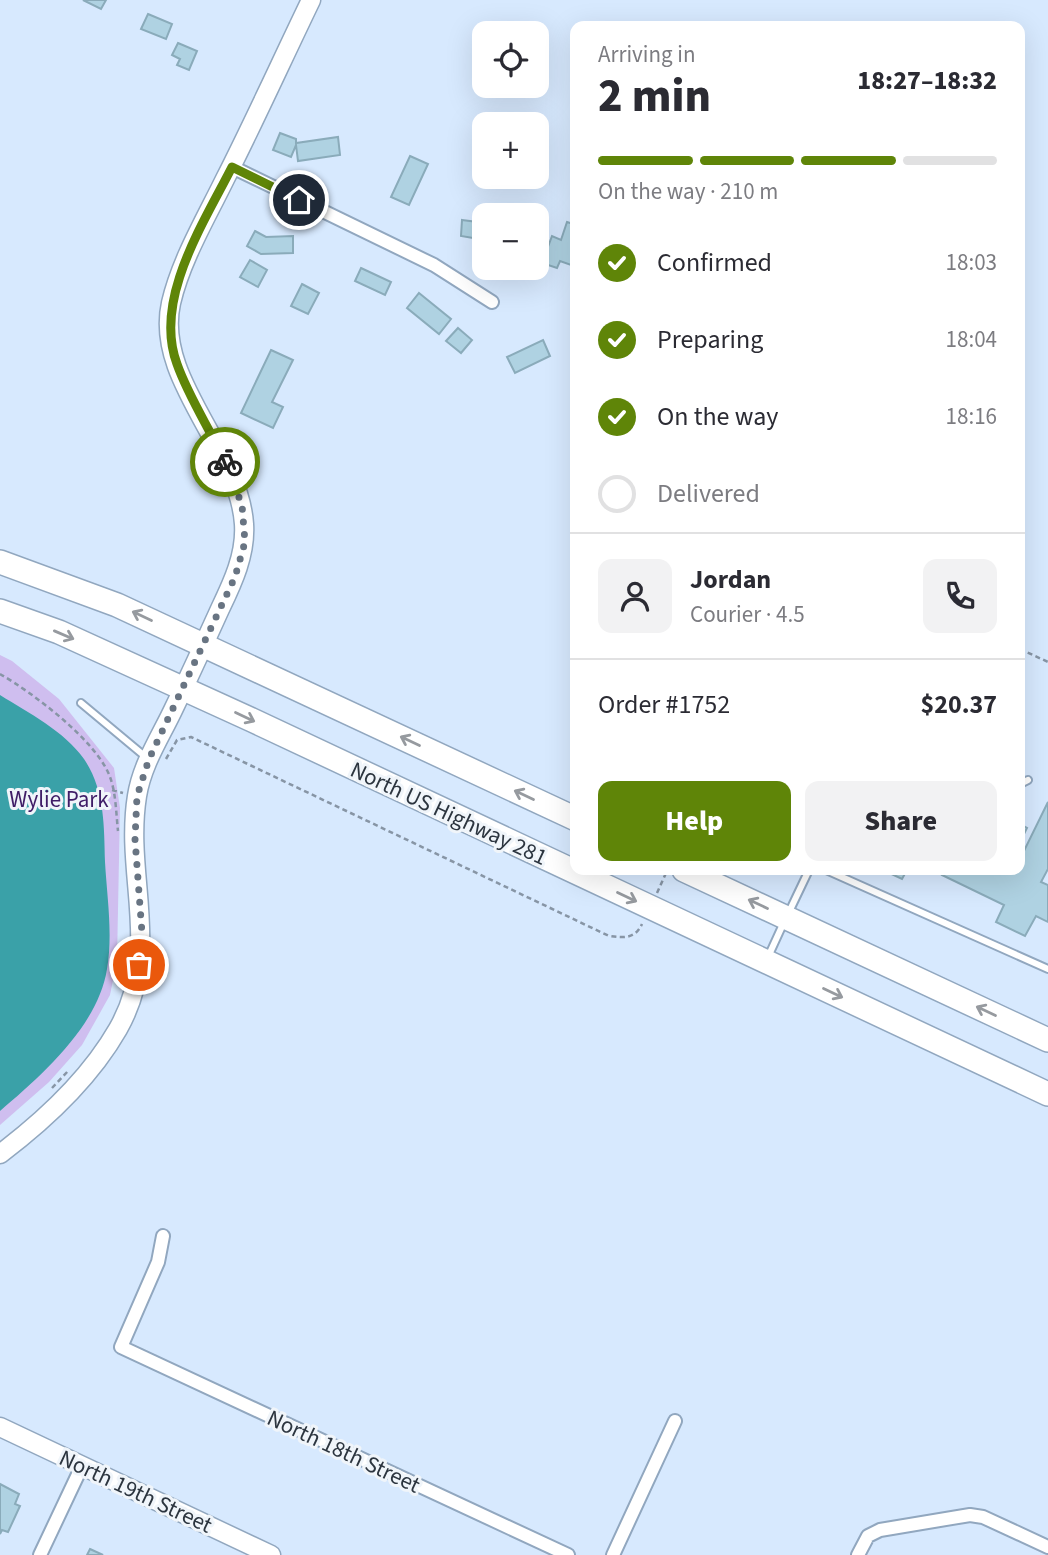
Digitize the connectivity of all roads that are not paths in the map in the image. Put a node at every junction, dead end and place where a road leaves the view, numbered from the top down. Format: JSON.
{"nodes":[{"id":1,"x":311,"y":0,"type":"edge"},
{"id":2,"x":232,"y":167,"type":"junction"},
{"id":3,"x":492,"y":303,"type":"dead end"},
{"id":4,"x":0,"y":562,"type":"edge"},
{"id":5,"x":0,"y":611,"type":"edge"},
{"id":6,"x":204,"y":645,"type":"junction"},
{"id":7,"x":183,"y":688,"type":"junction"},
{"id":8,"x":81,"y":703,"type":"dead end"},
{"id":9,"x":156,"y":761,"type":"junction"},
{"id":10,"x":1028,"y":780,"type":"dead end"},
{"id":11,"x":1025,"y":782,"type":"edge"},
{"id":12,"x":570,"y":816,"type":"edge"},
{"id":13,"x":570,"y":870,"type":"edge"},
{"id":14,"x":580,"y":875,"type":"edge"},
{"id":15,"x":695,"y":875,"type":"edge"},
{"id":16,"x":807,"y":875,"type":"edge"},
{"id":17,"x":837,"y":875,"type":"edge"},
{"id":18,"x":786,"y":917,"type":"junction"},
{"id":19,"x":766,"y":962,"type":"junction"},
{"id":20,"x":1048,"y":969,"type":"edge"},
{"id":21,"x":1048,"y":1040,"type":"edge"},
{"id":22,"x":1048,"y":1094,"type":"edge"},
{"id":23,"x":0,"y":1154,"type":"edge"},
{"id":24,"x":163,"y":1236,"type":"dead end"},
{"id":25,"x":675,"y":1422,"type":"dead end"},
{"id":26,"x":0,"y":1427,"type":"edge"},
{"id":27,"x":82,"y":1465,"type":"junction"},
{"id":28,"x":1048,"y":1547,"type":"edge"},
{"id":29,"x":40,"y":1555,"type":"edge"},
{"id":30,"x":271,"y":1555,"type":"edge"},
{"id":31,"x":568,"y":1555,"type":"edge"},
{"id":32,"x":613,"y":1555,"type":"edge"},
{"id":33,"x":858,"y":1555,"type":"edge"}],
"edges":[{"from":1,"to":2,"type":"street"},
{"from":2,"to":3,"type":"street"},
{"from":2,"to":6,"type":"street"},
{"from":6,"to":4,"type":"highway","one_way":true},
{"from":5,"to":7,"type":"highway","name":"North US Highway 281","one_way":true},
{"from":6,"to":7,"type":"street"},
{"from":12,"to":6,"type":"highway","one_way":true},
{"from":7,"to":9,"type":"street"},
{"from":7,"to":13,"type":"highway","name":"North US Highway 281","one_way":true},
{"from":8,"to":9,"type":"lane"},
{"from":9,"to":23,"type":"street"},
{"from":10,"to":11,"type":"lane"},
{"from":14,"to":19,"type":"highway","name":"North US Highway 281","one_way":true},
{"from":18,"to":15,"type":"highway","one_way":true},
{"from":16,"to":18,"type":"lane"},
{"from":17,"to":20,"type":"lane"},
{"from":18,"to":19,"type":"lane"},
{"from":21,"to":18,"type":"highway","one_way":true},
{"from":19,"to":22,"type":"highway","name":"North US Highway 281","one_way":true},
{"from":24,"to":31,"type":"street","name":"North 18th Street"},
{"from":25,"to":32,"type":"street"},
{"from":26,"to":27,"type":"street","name":"North 19th Street"},
{"from":27,"to":29,"type":"street"},
{"from":27,"to":30,"type":"street","name":"North 19th Street"},
{"from":28,"to":33,"type":"street"}]}
